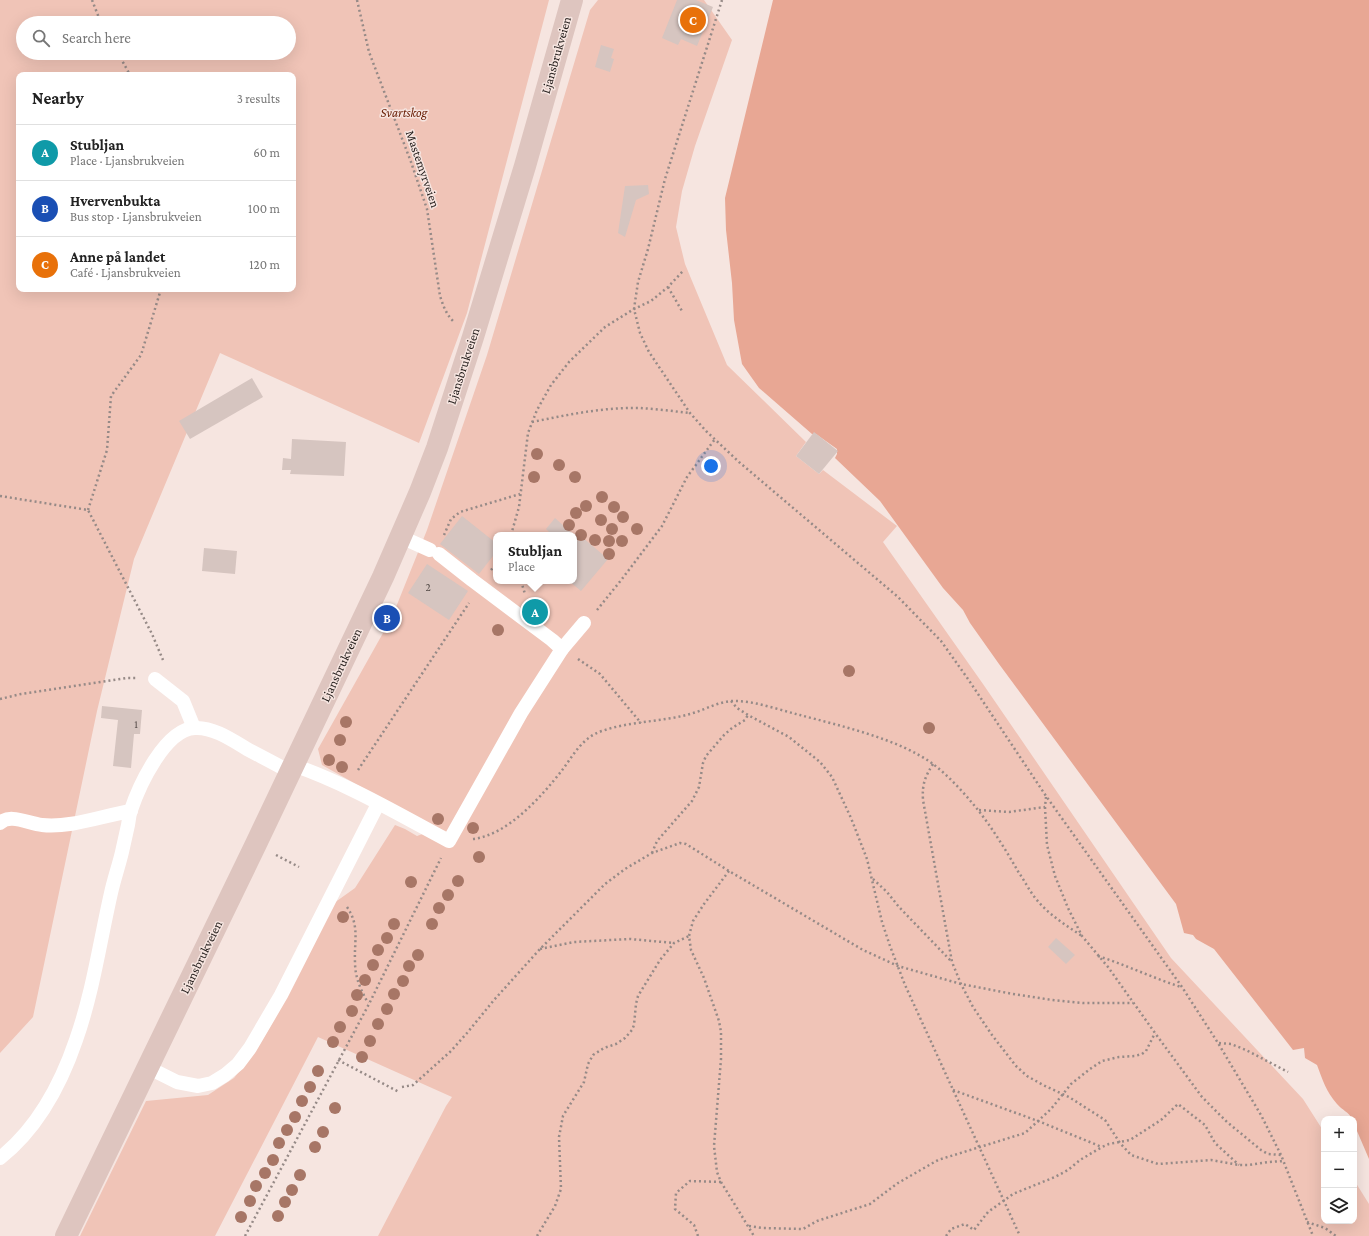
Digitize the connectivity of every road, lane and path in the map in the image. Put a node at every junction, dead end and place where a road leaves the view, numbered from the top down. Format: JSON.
{"nodes":[{"id":1,"x":92,"y":0,"type":"edge"},
{"id":2,"x":357,"y":0,"type":"edge"},
{"id":3,"x":572,"y":0,"type":"edge"},
{"id":4,"x":722,"y":0,"type":"edge"},
{"id":5,"x":98,"y":16,"type":"edge"},
{"id":6,"x":122,"y":60,"type":"edge"},
{"id":7,"x":128,"y":72,"type":"edge"},
{"id":8,"x":683,"y":271,"type":"dead end"},
{"id":9,"x":668,"y":287,"type":"junction"},
{"id":10,"x":160,"y":292,"type":"edge"},
{"id":11,"x":634,"y":309,"type":"junction"},
{"id":12,"x":682,"y":311,"type":"dead end"},
{"id":13,"x":473,"y":337,"type":"junction"},
{"id":14,"x":690,"y":413,"type":"junction"},
{"id":15,"x":532,"y":422,"type":"junction"},
{"id":16,"x":715,"y":440,"type":"junction"},
{"id":17,"x":520,"y":494,"type":"junction"},
{"id":18,"x":0,"y":496,"type":"edge"},
{"id":19,"x":88,"y":510,"type":"junction"},
{"id":20,"x":512,"y":532,"type":"edge"},
{"id":21,"x":401,"y":537,"type":"junction"},
{"id":22,"x":435,"y":552,"type":"junction"},
{"id":23,"x":493,"y":568,"type":"edge"},
{"id":24,"x":487,"y":576,"type":"dead end"},
{"id":25,"x":470,"y":601,"type":"dead end"},
{"id":26,"x":584,"y":623,"type":"joint"},
{"id":27,"x":562,"y":649,"type":"junction"},
{"id":28,"x":164,"y":663,"type":"dead end"},
{"id":29,"x":155,"y":679,"type":"joint"},
{"id":30,"x":0,"y":699,"type":"edge"},
{"id":31,"x":731,"y":701,"type":"junction"},
{"id":32,"x":748,"y":715,"type":"junction"},
{"id":33,"x":641,"y":723,"type":"junction"},
{"id":34,"x":194,"y":728,"type":"junction"},
{"id":35,"x":933,"y":764,"type":"junction"},
{"id":36,"x":292,"y":768,"type":"junction"},
{"id":37,"x":349,"y":788,"type":"junction"},
{"id":38,"x":1046,"y":796,"type":"junction"},
{"id":39,"x":378,"y":804,"type":"junction"},
{"id":40,"x":1045,"y":806,"type":"junction"},
{"id":41,"x":978,"y":810,"type":"junction"},
{"id":42,"x":130,"y":811,"type":"junction"},
{"id":43,"x":1,"y":817,"type":"edge"},
{"id":44,"x":449,"y":841,"type":"junction"},
{"id":45,"x":652,"y":852,"type":"junction"},
{"id":46,"x":274,"y":855,"type":"dead end"},
{"id":47,"x":299,"y":867,"type":"dead end"},
{"id":48,"x":729,"y":871,"type":"junction"},
{"id":49,"x":872,"y":879,"type":"junction"},
{"id":50,"x":333,"y":892,"type":"junction"},
{"id":51,"x":689,"y":936,"type":"junction"},
{"id":52,"x":1082,"y":936,"type":"junction"},
{"id":53,"x":674,"y":943,"type":"junction"},
{"id":54,"x":540,"y":949,"type":"junction"},
{"id":55,"x":1098,"y":955,"type":"junction"},
{"id":56,"x":952,"y":962,"type":"junction"},
{"id":57,"x":898,"y":966,"type":"junction"},
{"id":58,"x":961,"y":984,"type":"junction"},
{"id":59,"x":1182,"y":987,"type":"junction"},
{"id":60,"x":1133,"y":1003,"type":"junction"},
{"id":61,"x":368,"y":1004,"type":"junction"},
{"id":62,"x":1155,"y":1033,"type":"junction"},
{"id":63,"x":1218,"y":1043,"type":"junction"},
{"id":64,"x":338,"y":1060,"type":"junction"},
{"id":65,"x":147,"y":1067,"type":"junction"},
{"id":66,"x":1288,"y":1072,"type":"dead end"},
{"id":67,"x":402,"y":1086,"type":"dead end"},
{"id":68,"x":953,"y":1090,"type":"junction"},
{"id":69,"x":399,"y":1092,"type":"dead end"},
{"id":70,"x":1063,"y":1094,"type":"junction"},
{"id":71,"x":1038,"y":1122,"type":"junction"},
{"id":72,"x":1120,"y":1143,"type":"junction"},
{"id":73,"x":979,"y":1147,"type":"junction"},
{"id":74,"x":1102,"y":1147,"type":"junction"},
{"id":75,"x":1281,"y":1155,"type":"junction"},
{"id":76,"x":0,"y":1158,"type":"edge"},
{"id":77,"x":1284,"y":1161,"type":"junction"},
{"id":78,"x":1239,"y":1165,"type":"junction"},
{"id":79,"x":722,"y":1182,"type":"junction"},
{"id":80,"x":1003,"y":1200,"type":"junction"},
{"id":81,"x":1307,"y":1222,"type":"junction"},
{"id":82,"x":749,"y":1226,"type":"junction"},
{"id":83,"x":66,"y":1236,"type":"edge"},
{"id":84,"x":246,"y":1236,"type":"edge"},
{"id":85,"x":538,"y":1236,"type":"edge"},
{"id":86,"x":698,"y":1236,"type":"edge"},
{"id":87,"x":754,"y":1236,"type":"edge"},
{"id":88,"x":946,"y":1236,"type":"edge"},
{"id":89,"x":1020,"y":1236,"type":"edge"},
{"id":90,"x":1312,"y":1236,"type":"edge"},
{"id":91,"x":1336,"y":1236,"type":"edge"}],
"edges":[{"from":1,"to":5,"type":"path"},
{"from":2,"to":13,"type":"path","name":"Mastemyrveien"},
{"from":3,"to":13,"type":"main road","name":"Ljansbrukveien"},
{"from":4,"to":11,"type":"path"},
{"from":6,"to":7,"type":"path"},
{"from":8,"to":9,"type":"path"},
{"from":9,"to":11,"type":"path"},
{"from":9,"to":12,"type":"path"},
{"from":10,"to":19,"type":"path"},
{"from":11,"to":14,"type":"path"},
{"from":11,"to":15,"type":"path"},
{"from":13,"to":21,"type":"main road","name":"Ljansbrukveien"},
{"from":14,"to":15,"type":"path"},
{"from":14,"to":16,"type":"path"},
{"from":15,"to":17,"type":"path"},
{"from":16,"to":26,"type":"path"},
{"from":16,"to":38,"type":"path"},
{"from":17,"to":20,"type":"path"},
{"from":17,"to":22,"type":"path"},
{"from":18,"to":19,"type":"path"},
{"from":19,"to":28,"type":"path"},
{"from":21,"to":22,"type":"lane"},
{"from":21,"to":36,"type":"main road","name":"Ljansbrukveien"},
{"from":22,"to":27,"type":"lane"},
{"from":23,"to":24,"type":"path"},
{"from":25,"to":37,"type":"path"},
{"from":26,"to":27,"type":"lane"},
{"from":27,"to":33,"type":"path"},
{"from":27,"to":44,"type":"lane"},
{"from":29,"to":30,"type":"path"},
{"from":29,"to":34,"type":"lane"},
{"from":31,"to":32,"type":"path"},
{"from":31,"to":33,"type":"path"},
{"from":31,"to":35,"type":"path"},
{"from":32,"to":45,"type":"path"},
{"from":32,"to":49,"type":"path"},
{"from":33,"to":44,"type":"path"},
{"from":34,"to":36,"type":"lane"},
{"from":34,"to":42,"type":"lane"},
{"from":35,"to":41,"type":"path"},
{"from":35,"to":56,"type":"path"},
{"from":36,"to":37,"type":"lane"},
{"from":36,"to":65,"type":"main road","name":"Ljansbrukveien"},
{"from":37,"to":39,"type":"lane"},
{"from":38,"to":40,"type":"path"},
{"from":38,"to":59,"type":"path"},
{"from":39,"to":44,"type":"lane"},
{"from":39,"to":50,"type":"lane"},
{"from":40,"to":41,"type":"path"},
{"from":40,"to":52,"type":"path"},
{"from":41,"to":52,"type":"path"},
{"from":42,"to":43,"type":"lane"},
{"from":42,"to":76,"type":"lane"},
{"from":44,"to":61,"type":"path"},
{"from":45,"to":48,"type":"path"},
{"from":45,"to":54,"type":"path"},
{"from":46,"to":47,"type":"path"},
{"from":48,"to":51,"type":"path"},
{"from":48,"to":57,"type":"path"},
{"from":49,"to":56,"type":"path"},
{"from":49,"to":57,"type":"path"},
{"from":50,"to":61,"type":"path"},
{"from":50,"to":65,"type":"lane"},
{"from":51,"to":53,"type":"path"},
{"from":51,"to":79,"type":"path"},
{"from":52,"to":55,"type":"path"},
{"from":53,"to":54,"type":"path"},
{"from":53,"to":85,"type":"path"},
{"from":54,"to":67,"type":"path"},
{"from":55,"to":59,"type":"path"},
{"from":55,"to":60,"type":"path"},
{"from":56,"to":58,"type":"path"},
{"from":57,"to":58,"type":"path"},
{"from":57,"to":68,"type":"path"},
{"from":58,"to":60,"type":"path"},
{"from":58,"to":70,"type":"path"},
{"from":59,"to":63,"type":"path"},
{"from":60,"to":62,"type":"path"},
{"from":61,"to":64,"type":"path"},
{"from":62,"to":70,"type":"path"},
{"from":62,"to":75,"type":"path"},
{"from":63,"to":66,"type":"path"},
{"from":63,"to":75,"type":"path"},
{"from":64,"to":69,"type":"path"},
{"from":64,"to":84,"type":"path"},
{"from":65,"to":83,"type":"main road","name":"Ljansbrukveien"},
{"from":68,"to":71,"type":"path"},
{"from":68,"to":73,"type":"path"},
{"from":70,"to":71,"type":"path"},
{"from":70,"to":72,"type":"path"},
{"from":71,"to":73,"type":"path"},
{"from":71,"to":74,"type":"path"},
{"from":72,"to":74,"type":"path"},
{"from":72,"to":78,"type":"path"},
{"from":72,"to":78,"type":"path"},
{"from":73,"to":80,"type":"path"},
{"from":73,"to":82,"type":"path"},
{"from":74,"to":80,"type":"path"},
{"from":75,"to":77,"type":"path"},
{"from":77,"to":78,"type":"path"},
{"from":77,"to":81,"type":"path"},
{"from":79,"to":82,"type":"path"},
{"from":79,"to":86,"type":"path"},
{"from":80,"to":88,"type":"path"},
{"from":80,"to":89,"type":"path"},
{"from":81,"to":90,"type":"path"},
{"from":81,"to":91,"type":"path"},
{"from":82,"to":87,"type":"path"}]}
